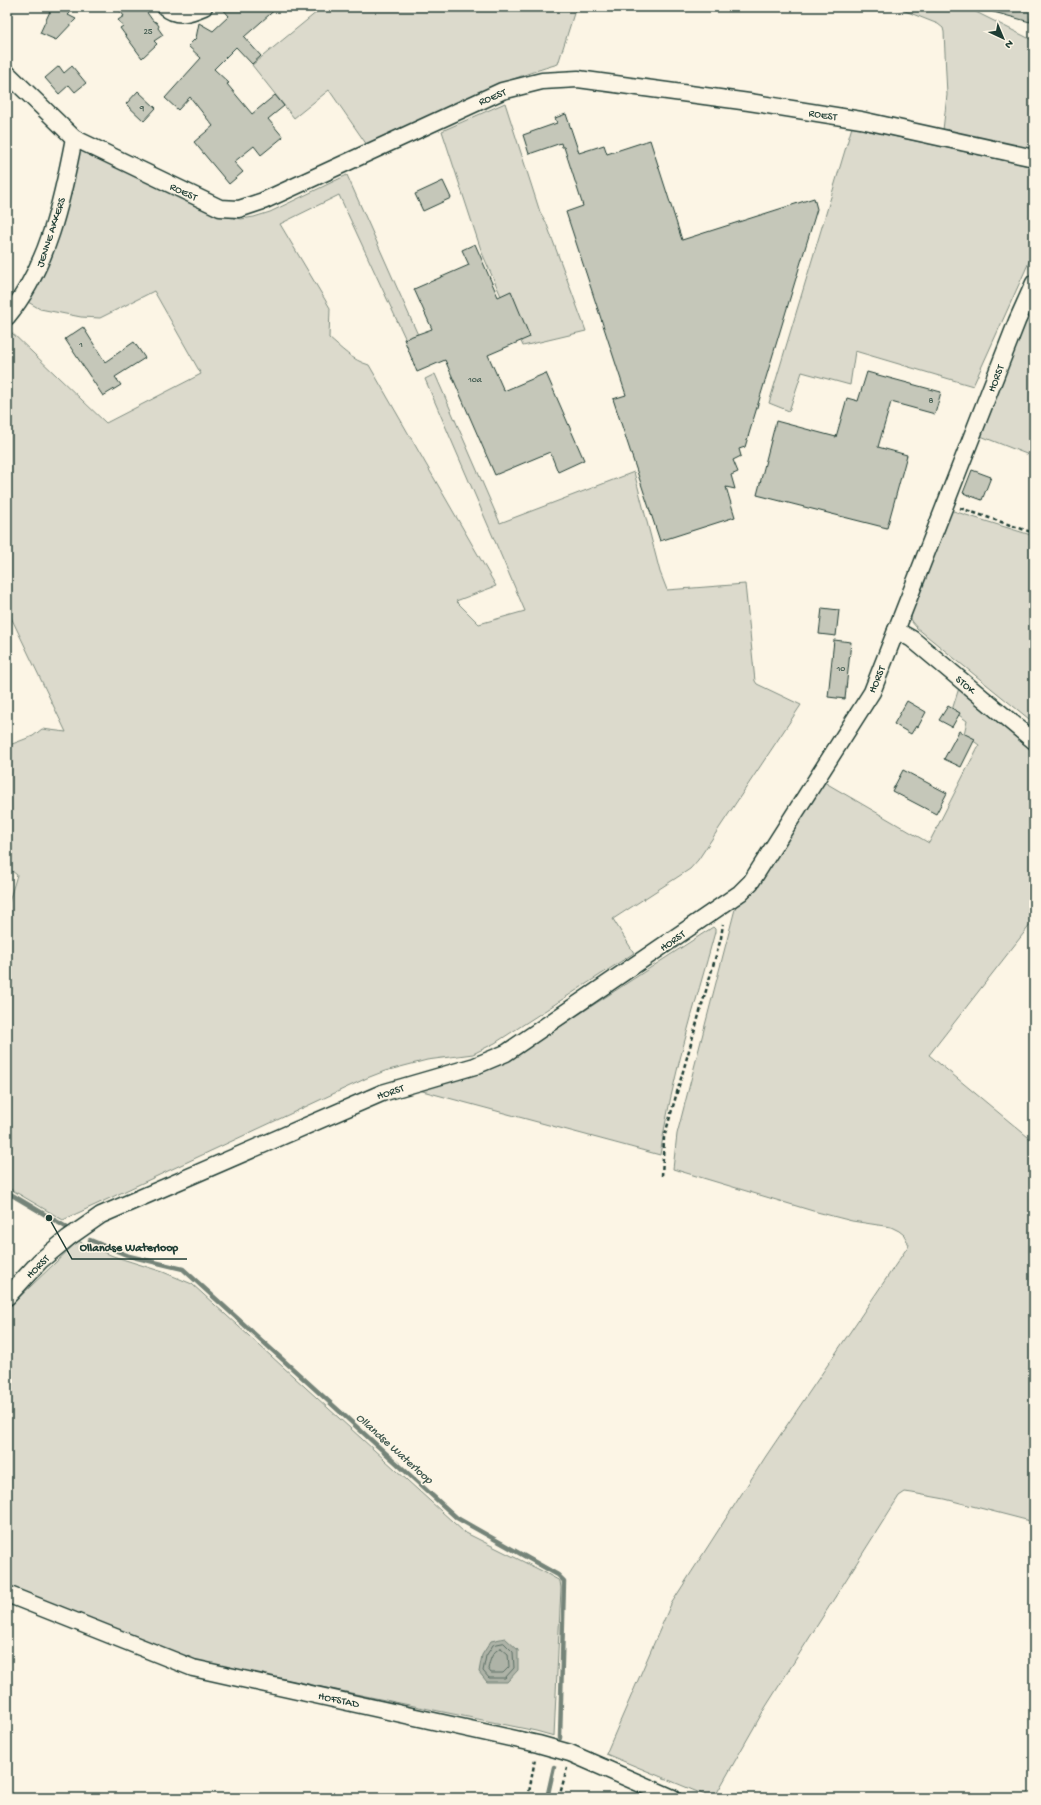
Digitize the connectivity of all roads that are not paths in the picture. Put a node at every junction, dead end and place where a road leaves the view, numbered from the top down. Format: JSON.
{"nodes":[{"id":1,"x":165,"y":7,"type":"edge"},
{"id":2,"x":204,"y":7,"type":"edge"},
{"id":3,"x":7,"y":73,"type":"edge"},
{"id":4,"x":74,"y":138,"type":"junction"},
{"id":5,"x":1034,"y":158,"type":"edge"},
{"id":6,"x":1034,"y":283,"type":"edge"},
{"id":7,"x":7,"y":317,"type":"edge"},
{"id":8,"x":896,"y":630,"type":"junction"},
{"id":9,"x":1034,"y":741,"type":"edge"},
{"id":10,"x":7,"y":1297,"type":"edge"},
{"id":11,"x":7,"y":1594,"type":"edge"},
{"id":12,"x":673,"y":1798,"type":"edge"}],
"edges":[{"from":1,"to":2,"type":"street"},
{"from":3,"to":4,"type":"street","name":"ROEST"},
{"from":4,"to":5,"type":"street","name":"ROEST"},
{"from":4,"to":7,"type":"street","name":"JENNE AKKERS"},
{"from":6,"to":8,"type":"street","name":"HORST"},
{"from":8,"to":9,"type":"street","name":"STOK"},
{"from":8,"to":10,"type":"street","name":"HORST"},
{"from":11,"to":12,"type":"street","name":"HOFSTAD"}]}
